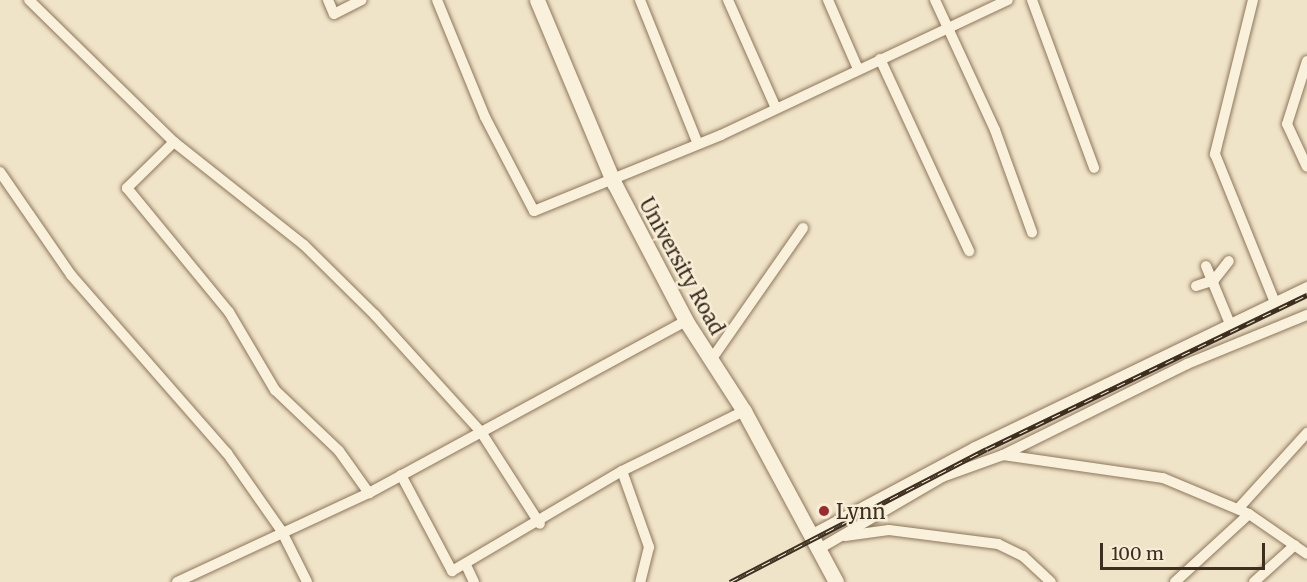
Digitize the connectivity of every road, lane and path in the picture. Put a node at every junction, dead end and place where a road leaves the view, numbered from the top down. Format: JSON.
{"nodes":[{"id":1,"x":29,"y":0,"type":"edge"},
{"id":2,"x":327,"y":0,"type":"edge"},
{"id":3,"x":362,"y":0,"type":"edge"},
{"id":4,"x":436,"y":0,"type":"edge"},
{"id":5,"x":537,"y":0,"type":"edge"},
{"id":6,"x":640,"y":0,"type":"edge"},
{"id":7,"x":728,"y":0,"type":"edge"},
{"id":8,"x":828,"y":0,"type":"edge"},
{"id":9,"x":935,"y":0,"type":"edge"},
{"id":10,"x":1008,"y":0,"type":"edge"},
{"id":11,"x":1032,"y":0,"type":"edge"},
{"id":12,"x":1253,"y":0,"type":"edge"},
{"id":13,"x":948,"y":29,"type":"junction"},
{"id":14,"x":880,"y":59,"type":"junction"},
{"id":15,"x":1307,"y":61,"type":"edge"},
{"id":16,"x":858,"y":69,"type":"junction"},
{"id":17,"x":775,"y":106,"type":"junction"},
{"id":18,"x":174,"y":142,"type":"junction"},
{"id":19,"x":698,"y":142,"type":"junction"},
{"id":20,"x":1307,"y":167,"type":"edge"},
{"id":21,"x":1094,"y":168,"type":"dead end"},
{"id":22,"x":1,"y":174,"type":"edge"},
{"id":23,"x":614,"y":183,"type":"junction"},
{"id":24,"x":803,"y":228,"type":"dead end"},
{"id":25,"x":1032,"y":232,"type":"dead end"},
{"id":26,"x":969,"y":251,"type":"dead end"},
{"id":27,"x":1229,"y":261,"type":"dead end"},
{"id":28,"x":1206,"y":266,"type":"dead end"},
{"id":29,"x":1214,"y":280,"type":"junction"},
{"id":30,"x":1196,"y":286,"type":"dead end"},
{"id":31,"x":1307,"y":287,"type":"edge"},
{"id":32,"x":1274,"y":300,"type":"junction"},
{"id":33,"x":1307,"y":315,"type":"edge"},
{"id":34,"x":686,"y":321,"type":"junction"},
{"id":35,"x":1230,"y":324,"type":"junction"},
{"id":36,"x":711,"y":360,"type":"junction"},
{"id":37,"x":744,"y":411,"type":"junction"},
{"id":38,"x":481,"y":432,"type":"junction"},
{"id":39,"x":1307,"y":433,"type":"edge"},
{"id":40,"x":1003,"y":455,"type":"junction"},
{"id":41,"x":622,"y":471,"type":"junction"},
{"id":42,"x":401,"y":475,"type":"junction"},
{"id":43,"x":369,"y":493,"type":"junction"},
{"id":44,"x":1243,"y":511,"type":"junction"},
{"id":45,"x":540,"y":524,"type":"junction"},
{"id":46,"x":281,"y":530,"type":"junction"},
{"id":47,"x":845,"y":536,"type":"junction"},
{"id":48,"x":815,"y":541,"type":"junction"},
{"id":49,"x":1294,"y":545,"type":"junction"},
{"id":50,"x":1307,"y":554,"type":"edge"},
{"id":51,"x":466,"y":565,"type":"junction"},
{"id":52,"x":177,"y":582,"type":"edge"},
{"id":53,"x":307,"y":582,"type":"edge"},
{"id":54,"x":474,"y":582,"type":"edge"},
{"id":55,"x":640,"y":582,"type":"edge"},
{"id":56,"x":836,"y":582,"type":"edge"},
{"id":57,"x":1050,"y":582,"type":"edge"},
{"id":58,"x":1175,"y":582,"type":"edge"},
{"id":59,"x":1254,"y":582,"type":"edge"}],
"edges":[{"from":1,"to":18,"type":"street"},
{"from":2,"to":3,"type":"street"},
{"from":4,"to":23,"type":"street"},
{"from":5,"to":23,"type":"street","name":"University Road"},
{"from":6,"to":19,"type":"street"},
{"from":7,"to":17,"type":"street"},
{"from":8,"to":16,"type":"street"},
{"from":9,"to":13,"type":"street"},
{"from":10,"to":13,"type":"street"},
{"from":11,"to":21,"type":"street"},
{"from":12,"to":32,"type":"street"},
{"from":13,"to":14,"type":"street"},
{"from":13,"to":25,"type":"street"},
{"from":14,"to":16,"type":"street"},
{"from":14,"to":26,"type":"street"},
{"from":15,"to":20,"type":"street"},
{"from":16,"to":17,"type":"street"},
{"from":17,"to":19,"type":"street"},
{"from":18,"to":38,"type":"street"},
{"from":18,"to":43,"type":"street"},
{"from":19,"to":23,"type":"street"},
{"from":22,"to":46,"type":"street"},
{"from":23,"to":34,"type":"street","name":"University Road"},
{"from":24,"to":36,"type":"street"},
{"from":27,"to":29,"type":"street"},
{"from":28,"to":29,"type":"street"},
{"from":29,"to":30,"type":"street"},
{"from":29,"to":35,"type":"street"},
{"from":31,"to":32,"type":"street"},
{"from":32,"to":35,"type":"street"},
{"from":33,"to":40,"type":"street"},
{"from":34,"to":36,"type":"street","name":"University Road"},
{"from":34,"to":38,"type":"street"},
{"from":35,"to":48,"type":"street"},
{"from":36,"to":37,"type":"street","name":"University Road"},
{"from":37,"to":41,"type":"street"},
{"from":37,"to":48,"type":"street","name":"University Road"},
{"from":38,"to":42,"type":"street"},
{"from":38,"to":45,"type":"street"},
{"from":39,"to":44,"type":"street"},
{"from":40,"to":44,"type":"street"},
{"from":40,"to":47,"type":"street"},
{"from":41,"to":45,"type":"street"},
{"from":41,"to":55,"type":"street"},
{"from":42,"to":43,"type":"street"},
{"from":42,"to":51,"type":"street"},
{"from":43,"to":46,"type":"street"},
{"from":44,"to":49,"type":"street"},
{"from":44,"to":58,"type":"street"},
{"from":45,"to":51,"type":"street"},
{"from":46,"to":52,"type":"street"},
{"from":46,"to":53,"type":"street"},
{"from":47,"to":48,"type":"street"},
{"from":47,"to":57,"type":"street"},
{"from":48,"to":56,"type":"street","name":"University Road"},
{"from":49,"to":50,"type":"street"},
{"from":49,"to":59,"type":"street"},
{"from":51,"to":54,"type":"street"}]}
